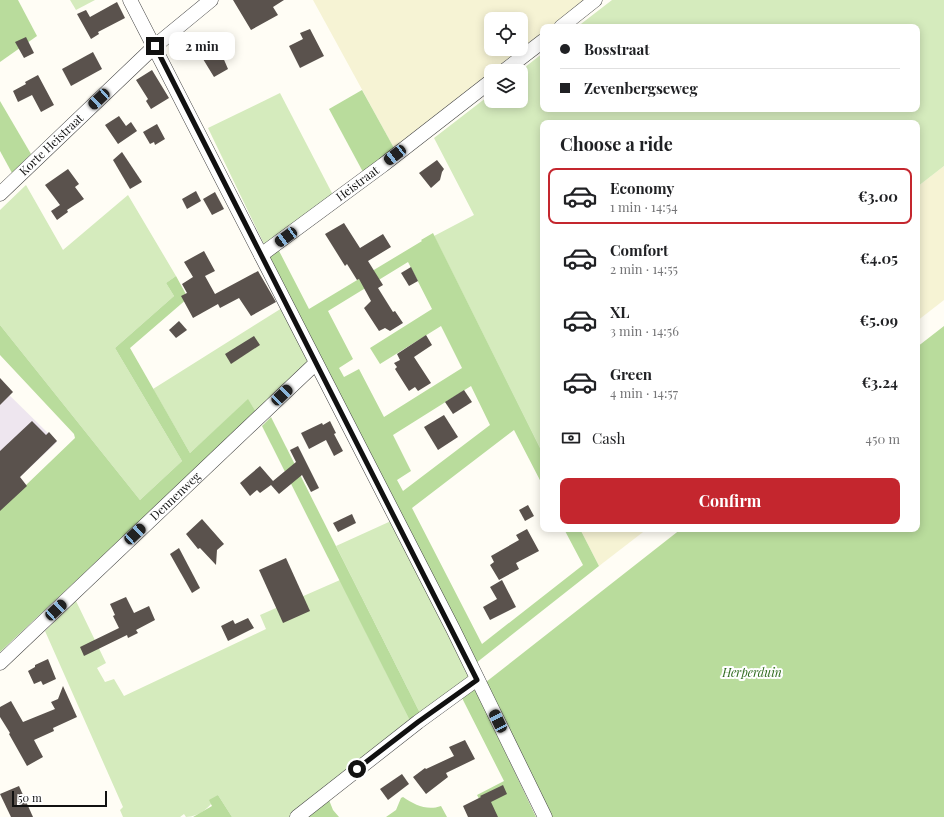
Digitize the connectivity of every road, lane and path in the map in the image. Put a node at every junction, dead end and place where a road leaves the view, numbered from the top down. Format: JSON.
{"nodes":[{"id":1,"x":130,"y":0,"type":"edge"},
{"id":2,"x":211,"y":0,"type":"edge"},
{"id":3,"x":595,"y":0,"type":"edge"},
{"id":4,"x":565,"y":24,"type":"edge"},
{"id":5,"x":540,"y":43,"type":"edge"},
{"id":6,"x":155,"y":46,"type":"junction"},
{"id":7,"x":513,"y":64,"type":"edge"},
{"id":8,"x":484,"y":86,"type":"edge"},
{"id":9,"x":0,"y":194,"type":"edge"},
{"id":10,"x":261,"y":255,"type":"junction"},
{"id":11,"x":316,"y":363,"type":"junction"},
{"id":12,"x":0,"y":663,"type":"edge"},
{"id":13,"x":477,"y":680,"type":"junction"},
{"id":14,"x":297,"y":817,"type":"edge"},
{"id":15,"x":545,"y":817,"type":"edge"}],
"edges":[{"from":1,"to":6,"type":"street"},
{"from":2,"to":6,"type":"street","name":"Korte Heistraat"},
{"from":3,"to":4,"type":"street"},
{"from":5,"to":7,"type":"street"},
{"from":6,"to":9,"type":"street","name":"Korte Heistraat"},
{"from":6,"to":10,"type":"street"},
{"from":8,"to":10,"type":"street","name":"Heistraat"},
{"from":10,"to":11,"type":"street"},
{"from":11,"to":12,"type":"street","name":"Dennenweg"},
{"from":11,"to":13,"type":"street"},
{"from":13,"to":14,"type":"street"},
{"from":13,"to":15,"type":"street"}]}
